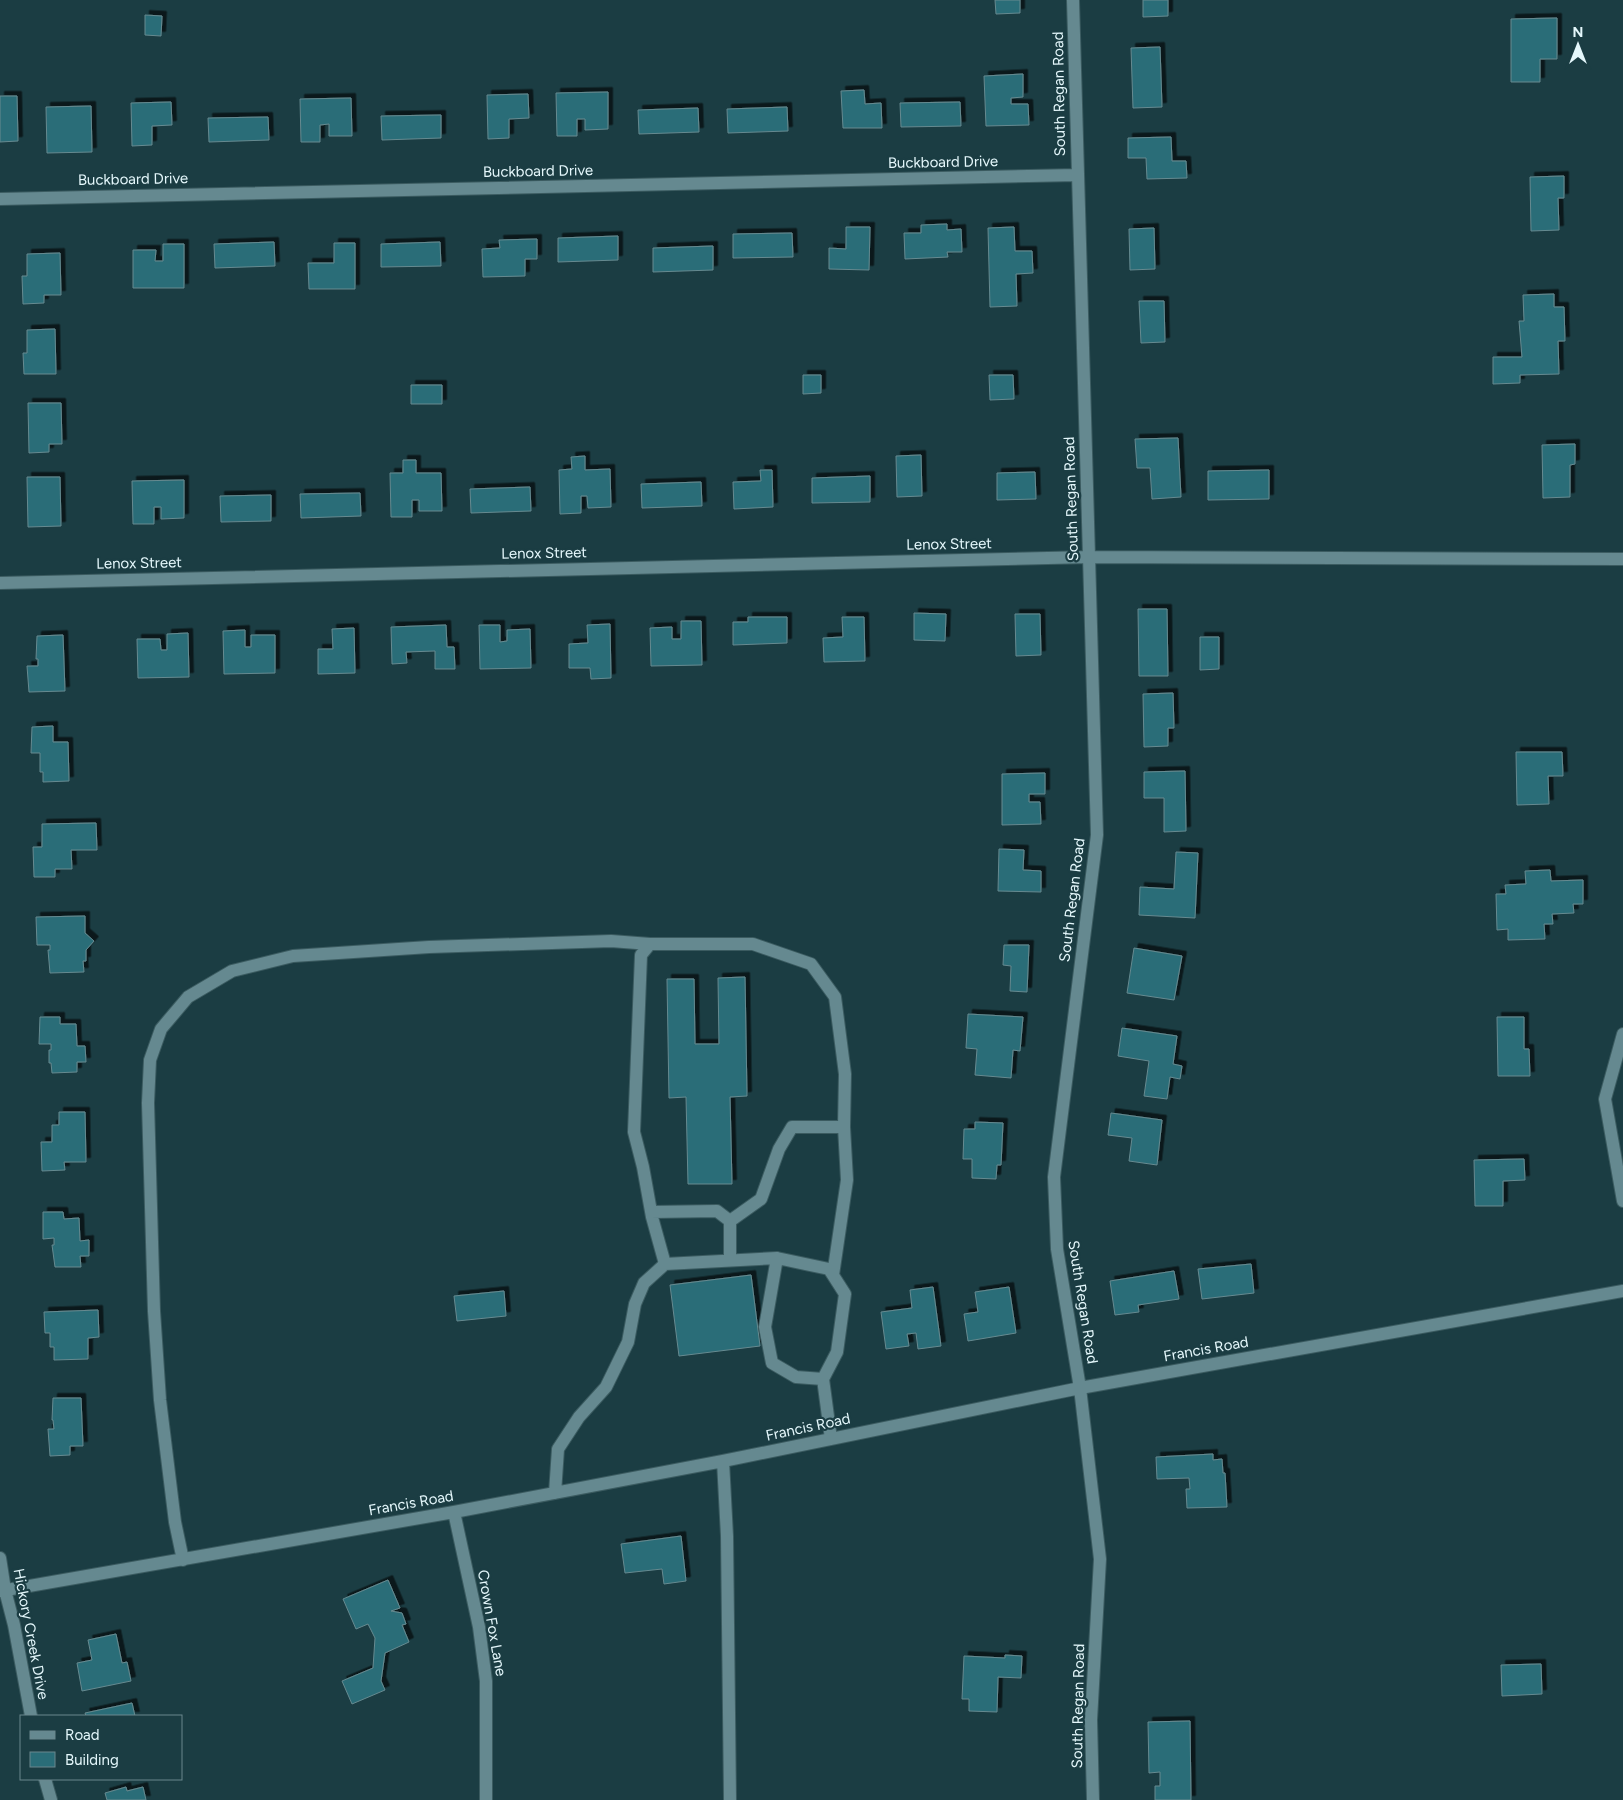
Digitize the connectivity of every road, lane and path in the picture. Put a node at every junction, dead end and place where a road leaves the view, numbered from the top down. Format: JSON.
{"nodes":[{"id":1,"x":1073,"y":0,"type":"edge"},
{"id":2,"x":1077,"y":175,"type":"junction"},
{"id":3,"x":0,"y":199,"type":"edge"},
{"id":4,"x":1090,"y":557,"type":"junction"},
{"id":5,"x":1623,"y":560,"type":"edge"},
{"id":6,"x":0,"y":582,"type":"edge"},
{"id":7,"x":650,"y":944,"type":"junction"},
{"id":8,"x":1623,"y":1034,"type":"edge"},
{"id":9,"x":844,"y":1127,"type":"junction"},
{"id":10,"x":1623,"y":1201,"type":"edge"},
{"id":11,"x":651,"y":1212,"type":"junction"},
{"id":12,"x":730,"y":1221,"type":"junction"},
{"id":13,"x":777,"y":1258,"type":"junction"},
{"id":14,"x":730,"y":1260,"type":"junction"},
{"id":15,"x":665,"y":1264,"type":"junction"},
{"id":16,"x":833,"y":1275,"type":"junction"},
{"id":17,"x":1623,"y":1291,"type":"edge"},
{"id":18,"x":823,"y":1379,"type":"junction"},
{"id":19,"x":1080,"y":1388,"type":"junction"},
{"id":20,"x":831,"y":1438,"type":"junction"},
{"id":21,"x":723,"y":1461,"type":"junction"},
{"id":22,"x":555,"y":1493,"type":"junction"},
{"id":23,"x":454,"y":1512,"type":"junction"},
{"id":24,"x":0,"y":1558,"type":"edge"},
{"id":25,"x":183,"y":1560,"type":"junction"},
{"id":26,"x":2,"y":1591,"type":"edge"},
{"id":27,"x":31,"y":1715,"type":"edge"},
{"id":28,"x":45,"y":1780,"type":"edge"},
{"id":29,"x":51,"y":1800,"type":"edge"},
{"id":30,"x":486,"y":1800,"type":"edge"},
{"id":31,"x":730,"y":1800,"type":"edge"},
{"id":32,"x":1093,"y":1800,"type":"edge"}],
"edges":[{"from":1,"to":2,"type":"street","name":"South Regan Road"},
{"from":2,"to":3,"type":"street","name":"Buckboard Drive"},
{"from":2,"to":4,"type":"street","name":"South Regan Road"},
{"from":4,"to":5,"type":"street","name":"Lenox Street"},
{"from":4,"to":6,"type":"street","name":"Lenox Street"},
{"from":4,"to":19,"type":"street","name":"South Regan Road"},
{"from":7,"to":9,"type":"street"},
{"from":7,"to":11,"type":"street"},
{"from":7,"to":25,"type":"street"},
{"from":8,"to":10,"type":"street"},
{"from":9,"to":12,"type":"street"},
{"from":9,"to":16,"type":"street"},
{"from":11,"to":12,"type":"street"},
{"from":11,"to":15,"type":"street"},
{"from":12,"to":14,"type":"street"},
{"from":13,"to":14,"type":"street"},
{"from":13,"to":16,"type":"street"},
{"from":13,"to":18,"type":"street"},
{"from":14,"to":15,"type":"street"},
{"from":15,"to":22,"type":"street"},
{"from":16,"to":18,"type":"street"},
{"from":17,"to":19,"type":"street","name":"Francis Road"},
{"from":18,"to":20,"type":"street"},
{"from":19,"to":20,"type":"street","name":"Francis Road"},
{"from":19,"to":32,"type":"street","name":"South Regan Road"},
{"from":20,"to":21,"type":"street","name":"Francis Road"},
{"from":21,"to":22,"type":"street","name":"Francis Road"},
{"from":21,"to":31,"type":"street"},
{"from":22,"to":23,"type":"street","name":"Francis Road"},
{"from":23,"to":25,"type":"street","name":"Francis Road"},
{"from":23,"to":30,"type":"street","name":"Crown Fox Lane"},
{"from":24,"to":26,"type":"street","name":"Hickory Creek Drive"},
{"from":25,"to":26,"type":"street","name":"Francis Road"},
{"from":26,"to":27,"type":"street","name":"Hickory Creek Drive"},
{"from":28,"to":29,"type":"street"}]}
